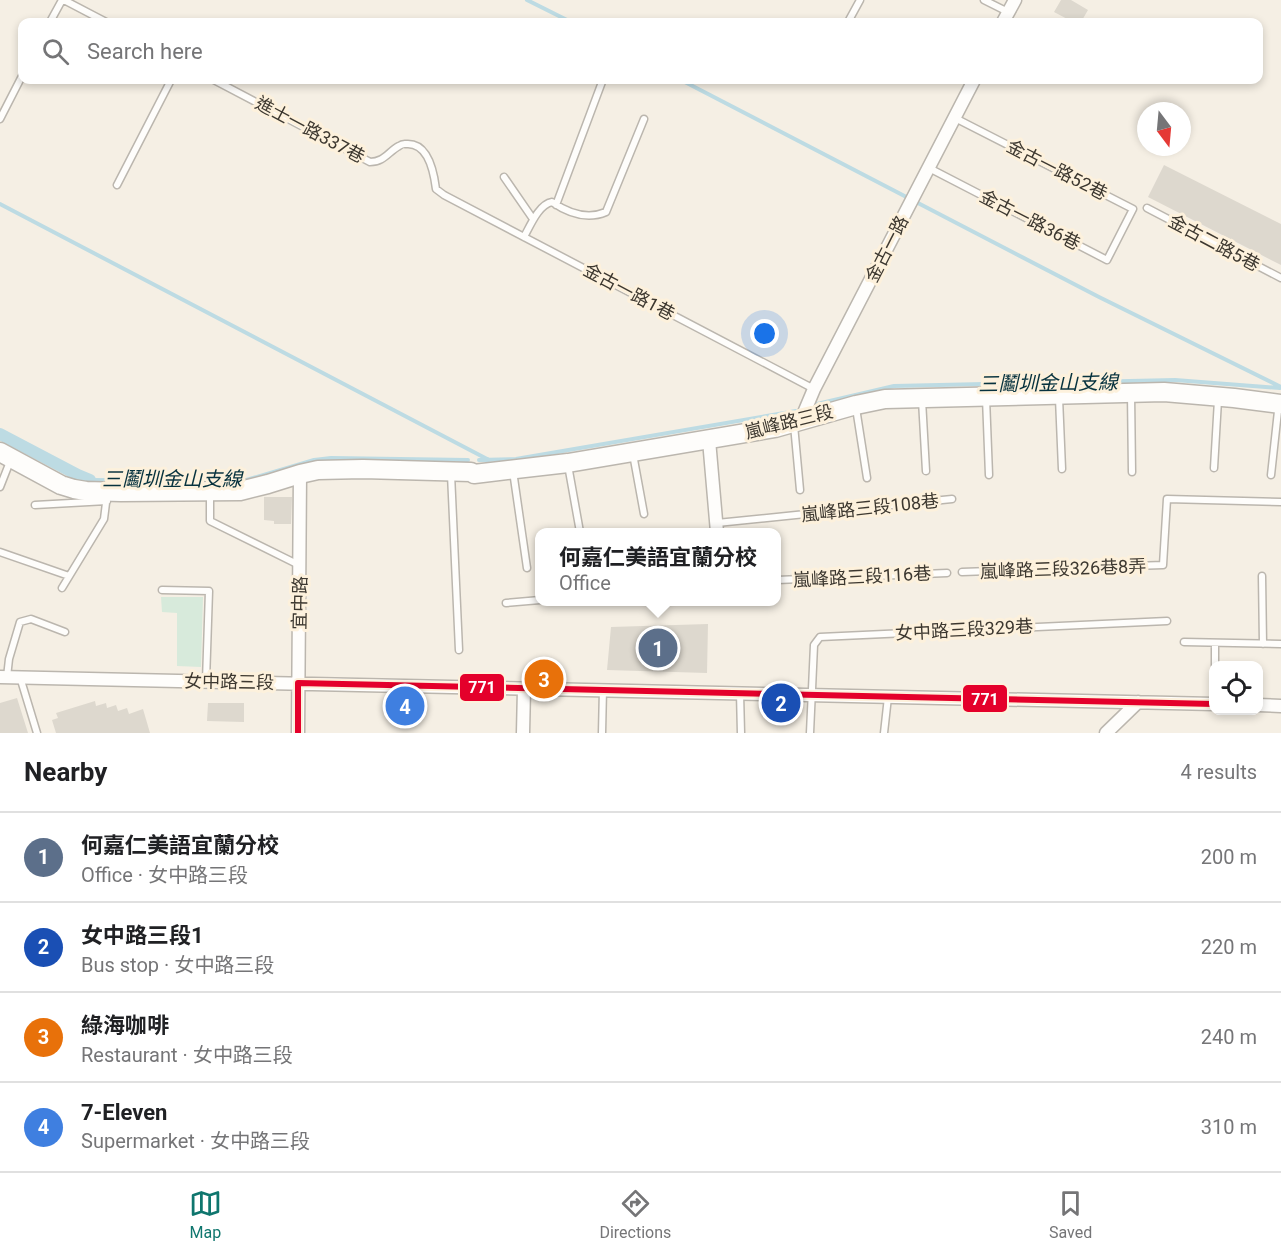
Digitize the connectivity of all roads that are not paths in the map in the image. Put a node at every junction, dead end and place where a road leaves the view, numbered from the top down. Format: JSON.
{"nodes":[{"id":1,"x":63,"y":0,"type":"edge"},
{"id":2,"x":860,"y":0,"type":"edge"},
{"id":3,"x":984,"y":0,"type":"edge"},
{"id":4,"x":1015,"y":0,"type":"edge"},
{"id":5,"x":52,"y":18,"type":"edge"},
{"id":6,"x":98,"y":18,"type":"edge"},
{"id":7,"x":850,"y":18,"type":"edge"},
{"id":8,"x":1006,"y":18,"type":"edge"},
{"id":9,"x":18,"y":84,"type":"edge"},
{"id":10,"x":169,"y":84,"type":"edge"},
{"id":11,"x":222,"y":84,"type":"edge"},
{"id":12,"x":601,"y":84,"type":"edge"},
{"id":13,"x":972,"y":84,"type":"edge"},
{"id":14,"x":955,"y":118,"type":"junction"},
{"id":15,"x":644,"y":119,"type":"dead end"},
{"id":16,"x":0,"y":120,"type":"edge"},
{"id":17,"x":929,"y":168,"type":"junction"},
{"id":18,"x":504,"y":177,"type":"dead end"},
{"id":19,"x":117,"y":184,"type":"dead end"},
{"id":20,"x":444,"y":195,"type":"joint"},
{"id":21,"x":556,"y":205,"type":"junction"},
{"id":22,"x":1147,"y":208,"type":"dead end"},
{"id":23,"x":533,"y":219,"type":"junction"},
{"id":24,"x":1119,"y":235,"type":"joint"},
{"id":25,"x":524,"y":237,"type":"junction"},
{"id":26,"x":1281,"y":278,"type":"edge"},
{"id":27,"x":814,"y":389,"type":"junction"},
{"id":28,"x":1131,"y":393,"type":"junction"},
{"id":29,"x":1059,"y":395,"type":"junction"},
{"id":30,"x":986,"y":396,"type":"junction"},
{"id":31,"x":1218,"y":397,"type":"junction"},
{"id":32,"x":922,"y":398,"type":"junction"},
{"id":33,"x":1281,"y":404,"type":"edge"},
{"id":34,"x":856,"y":405,"type":"junction"},
{"id":35,"x":798,"y":421,"type":"junction"},
{"id":36,"x":709,"y":440,"type":"junction"},
{"id":37,"x":633,"y":453,"type":"junction"},
{"id":38,"x":6,"y":455,"type":"edge"},
{"id":39,"x":568,"y":463,"type":"junction"},
{"id":40,"x":1214,"y":468,"type":"dead end"},
{"id":41,"x":1062,"y":469,"type":"dead end"},
{"id":42,"x":513,"y":470,"type":"junction"},
{"id":43,"x":926,"y":471,"type":"dead end"},
{"id":44,"x":451,"y":472,"type":"junction"},
{"id":45,"x":1132,"y":472,"type":"dead end"},
{"id":46,"x":300,"y":474,"type":"junction"},
{"id":47,"x":988,"y":475,"type":"dead end"},
{"id":48,"x":1271,"y":476,"type":"dead end"},
{"id":49,"x":867,"y":478,"type":"dead end"},
{"id":50,"x":0,"y":487,"type":"edge"},
{"id":51,"x":800,"y":490,"type":"dead end"},
{"id":52,"x":210,"y":492,"type":"junction"},
{"id":53,"x":107,"y":496,"type":"junction"},
{"id":54,"x":952,"y":499,"type":"dead end"},
{"id":55,"x":1281,"y":502,"type":"edge"},
{"id":56,"x":35,"y":505,"type":"dead end"},
{"id":57,"x":644,"y":514,"type":"dead end"},
{"id":58,"x":579,"y":528,"type":"edge"},
{"id":59,"x":717,"y":528,"type":"edge"},
{"id":60,"x":0,"y":552,"type":"edge"},
{"id":61,"x":300,"y":566,"type":"junction"},
{"id":62,"x":527,"y":568,"type":"dead end"},
{"id":63,"x":962,"y":572,"type":"dead end"},
{"id":64,"x":947,"y":573,"type":"dead end"},
{"id":65,"x":69,"y":576,"type":"junction"},
{"id":66,"x":1262,"y":576,"type":"dead end"},
{"id":67,"x":781,"y":580,"type":"edge"},
{"id":68,"x":62,"y":588,"type":"dead end"},
{"id":69,"x":162,"y":590,"type":"dead end"},
{"id":70,"x":535,"y":600,"type":"edge"},
{"id":71,"x":507,"y":603,"type":"dead end"},
{"id":72,"x":1167,"y":621,"type":"dead end"},
{"id":73,"x":65,"y":632,"type":"dead end"},
{"id":74,"x":1184,"y":642,"type":"dead end"},
{"id":75,"x":1215,"y":643,"type":"junction"},
{"id":76,"x":1263,"y":644,"type":"junction"},
{"id":77,"x":1281,"y":644,"type":"edge"},
{"id":78,"x":459,"y":650,"type":"dead end"},
{"id":79,"x":1215,"y":661,"type":"edge"},
{"id":80,"x":4,"y":677,"type":"edge"},
{"id":81,"x":20,"y":677,"type":"junction"},
{"id":82,"x":206,"y":681,"type":"junction"},
{"id":83,"x":298,"y":683,"type":"junction"},
{"id":84,"x":524,"y":689,"type":"junction"},
{"id":85,"x":603,"y":689,"type":"junction"},
{"id":86,"x":740,"y":693,"type":"junction"},
{"id":87,"x":812,"y":695,"type":"junction"},
{"id":88,"x":888,"y":697,"type":"junction"},
{"id":89,"x":1138,"y":702,"type":"junction"},
{"id":90,"x":1209,"y":704,"type":"edge"},
{"id":91,"x":1263,"y":705,"type":"edge"},
{"id":92,"x":1281,"y":706,"type":"edge"},
{"id":93,"x":37,"y":733,"type":"edge"},
{"id":94,"x":298,"y":733,"type":"edge"},
{"id":95,"x":522,"y":733,"type":"edge"},
{"id":96,"x":602,"y":733,"type":"edge"},
{"id":97,"x":741,"y":733,"type":"edge"},
{"id":98,"x":810,"y":733,"type":"edge"},
{"id":99,"x":885,"y":733,"type":"edge"},
{"id":100,"x":1106,"y":733,"type":"edge"}],
"edges":[{"from":1,"to":5,"type":"lane"},
{"from":1,"to":6,"type":"lane"},
{"from":2,"to":7,"type":"lane"},
{"from":3,"to":8,"type":"lane"},
{"from":4,"to":8,"type":"street"},
{"from":9,"to":16,"type":"lane"},
{"from":10,"to":19,"type":"lane"},
{"from":11,"to":20,"type":"lane","name":"進士一路337巷"},
{"from":12,"to":21,"type":"lane"},
{"from":13,"to":14,"type":"street","name":"金古一路"},
{"from":14,"to":17,"type":"street","name":"金古一路"},
{"from":14,"to":24,"type":"lane","name":"金古一路52巷"},
{"from":15,"to":21,"type":"lane"},
{"from":17,"to":24,"type":"lane","name":"金古一路36巷"},
{"from":17,"to":27,"type":"street","name":"金古一路"},
{"from":18,"to":23,"type":"lane"},
{"from":20,"to":25,"type":"lane","name":"金古一路1巷"},
{"from":21,"to":23,"type":"lane"},
{"from":22,"to":26,"type":"lane","name":"金古二路5巷"},
{"from":23,"to":25,"type":"lane"},
{"from":25,"to":27,"type":"lane","name":"金古一路1巷"},
{"from":27,"to":35,"type":"street","name":"金古一路"},
{"from":28,"to":29,"type":"street","name":"嵐峰路三段"},
{"from":28,"to":31,"type":"street","name":"嵐峰路三段"},
{"from":28,"to":45,"type":"lane"},
{"from":29,"to":30,"type":"street","name":"嵐峰路三段"},
{"from":29,"to":41,"type":"lane"},
{"from":30,"to":32,"type":"street","name":"嵐峰路三段"},
{"from":30,"to":47,"type":"lane"},
{"from":31,"to":33,"type":"street","name":"嵐峰路三段"},
{"from":31,"to":40,"type":"lane"},
{"from":32,"to":34,"type":"street","name":"嵐峰路三段"},
{"from":32,"to":43,"type":"lane"},
{"from":33,"to":48,"type":"lane"},
{"from":34,"to":35,"type":"street","name":"嵐峰路三段"},
{"from":34,"to":49,"type":"lane"},
{"from":35,"to":36,"type":"street","name":"嵐峰路三段"},
{"from":35,"to":51,"type":"lane"},
{"from":36,"to":37,"type":"street","name":"嵐峰路三段"},
{"from":36,"to":59,"type":"street"},
{"from":37,"to":39,"type":"street","name":"嵐峰路三段"},
{"from":37,"to":57,"type":"lane"},
{"from":38,"to":50,"type":"lane"},
{"from":38,"to":53,"type":"street","name":"嵐峰路三段"},
{"from":39,"to":42,"type":"street","name":"嵐峰路三段"},
{"from":39,"to":58,"type":"lane"},
{"from":42,"to":44,"type":"street","name":"嵐峰路三段"},
{"from":42,"to":62,"type":"lane"},
{"from":44,"to":46,"type":"street","name":"嵐峰路三段"},
{"from":44,"to":78,"type":"lane"},
{"from":46,"to":52,"type":"street","name":"嵐峰路三段"},
{"from":46,"to":61,"type":"street","name":"宜中路"},
{"from":52,"to":53,"type":"street","name":"嵐峰路三段"},
{"from":52,"to":61,"type":"lane"},
{"from":53,"to":56,"type":"lane"},
{"from":53,"to":65,"type":"lane"},
{"from":54,"to":59,"type":"lane","name":"嵐峰路三段108巷"},
{"from":55,"to":63,"type":"lane","name":"嵐峰路三段326巷8弄"},
{"from":60,"to":65,"type":"lane"},
{"from":61,"to":83,"type":"street","name":"宜中路"},
{"from":64,"to":67,"type":"lane","name":"嵐峰路三段116巷"},
{"from":65,"to":68,"type":"lane"},
{"from":66,"to":76,"type":"lane"},
{"from":69,"to":82,"type":"lane"},
{"from":70,"to":71,"type":"lane"},
{"from":72,"to":87,"type":"lane","name":"女中路三段329巷"},
{"from":73,"to":80,"type":"lane"},
{"from":74,"to":75,"type":"lane"},
{"from":75,"to":76,"type":"lane"},
{"from":75,"to":79,"type":"lane"},
{"from":76,"to":77,"type":"lane"},
{"from":80,"to":81,"type":"street","name":"女中路三段"},
{"from":81,"to":82,"type":"street","name":"女中路三段"},
{"from":81,"to":93,"type":"lane"},
{"from":82,"to":83,"type":"street","name":"女中路三段"},
{"from":83,"to":84,"type":"street","name":"女中路三段"},
{"from":83,"to":94,"type":"street","name":"宜中路"},
{"from":84,"to":85,"type":"street","name":"女中路三段"},
{"from":84,"to":95,"type":"street"},
{"from":85,"to":86,"type":"street","name":"女中路三段"},
{"from":85,"to":96,"type":"lane"},
{"from":86,"to":87,"type":"street","name":"女中路三段"},
{"from":86,"to":97,"type":"lane"},
{"from":87,"to":88,"type":"street","name":"女中路三段"},
{"from":87,"to":98,"type":"lane"},
{"from":88,"to":89,"type":"street","name":"女中路三段"},
{"from":88,"to":99,"type":"lane"},
{"from":89,"to":90,"type":"street","name":"女中路三段"},
{"from":89,"to":100,"type":"street"},
{"from":91,"to":92,"type":"street"}]}
